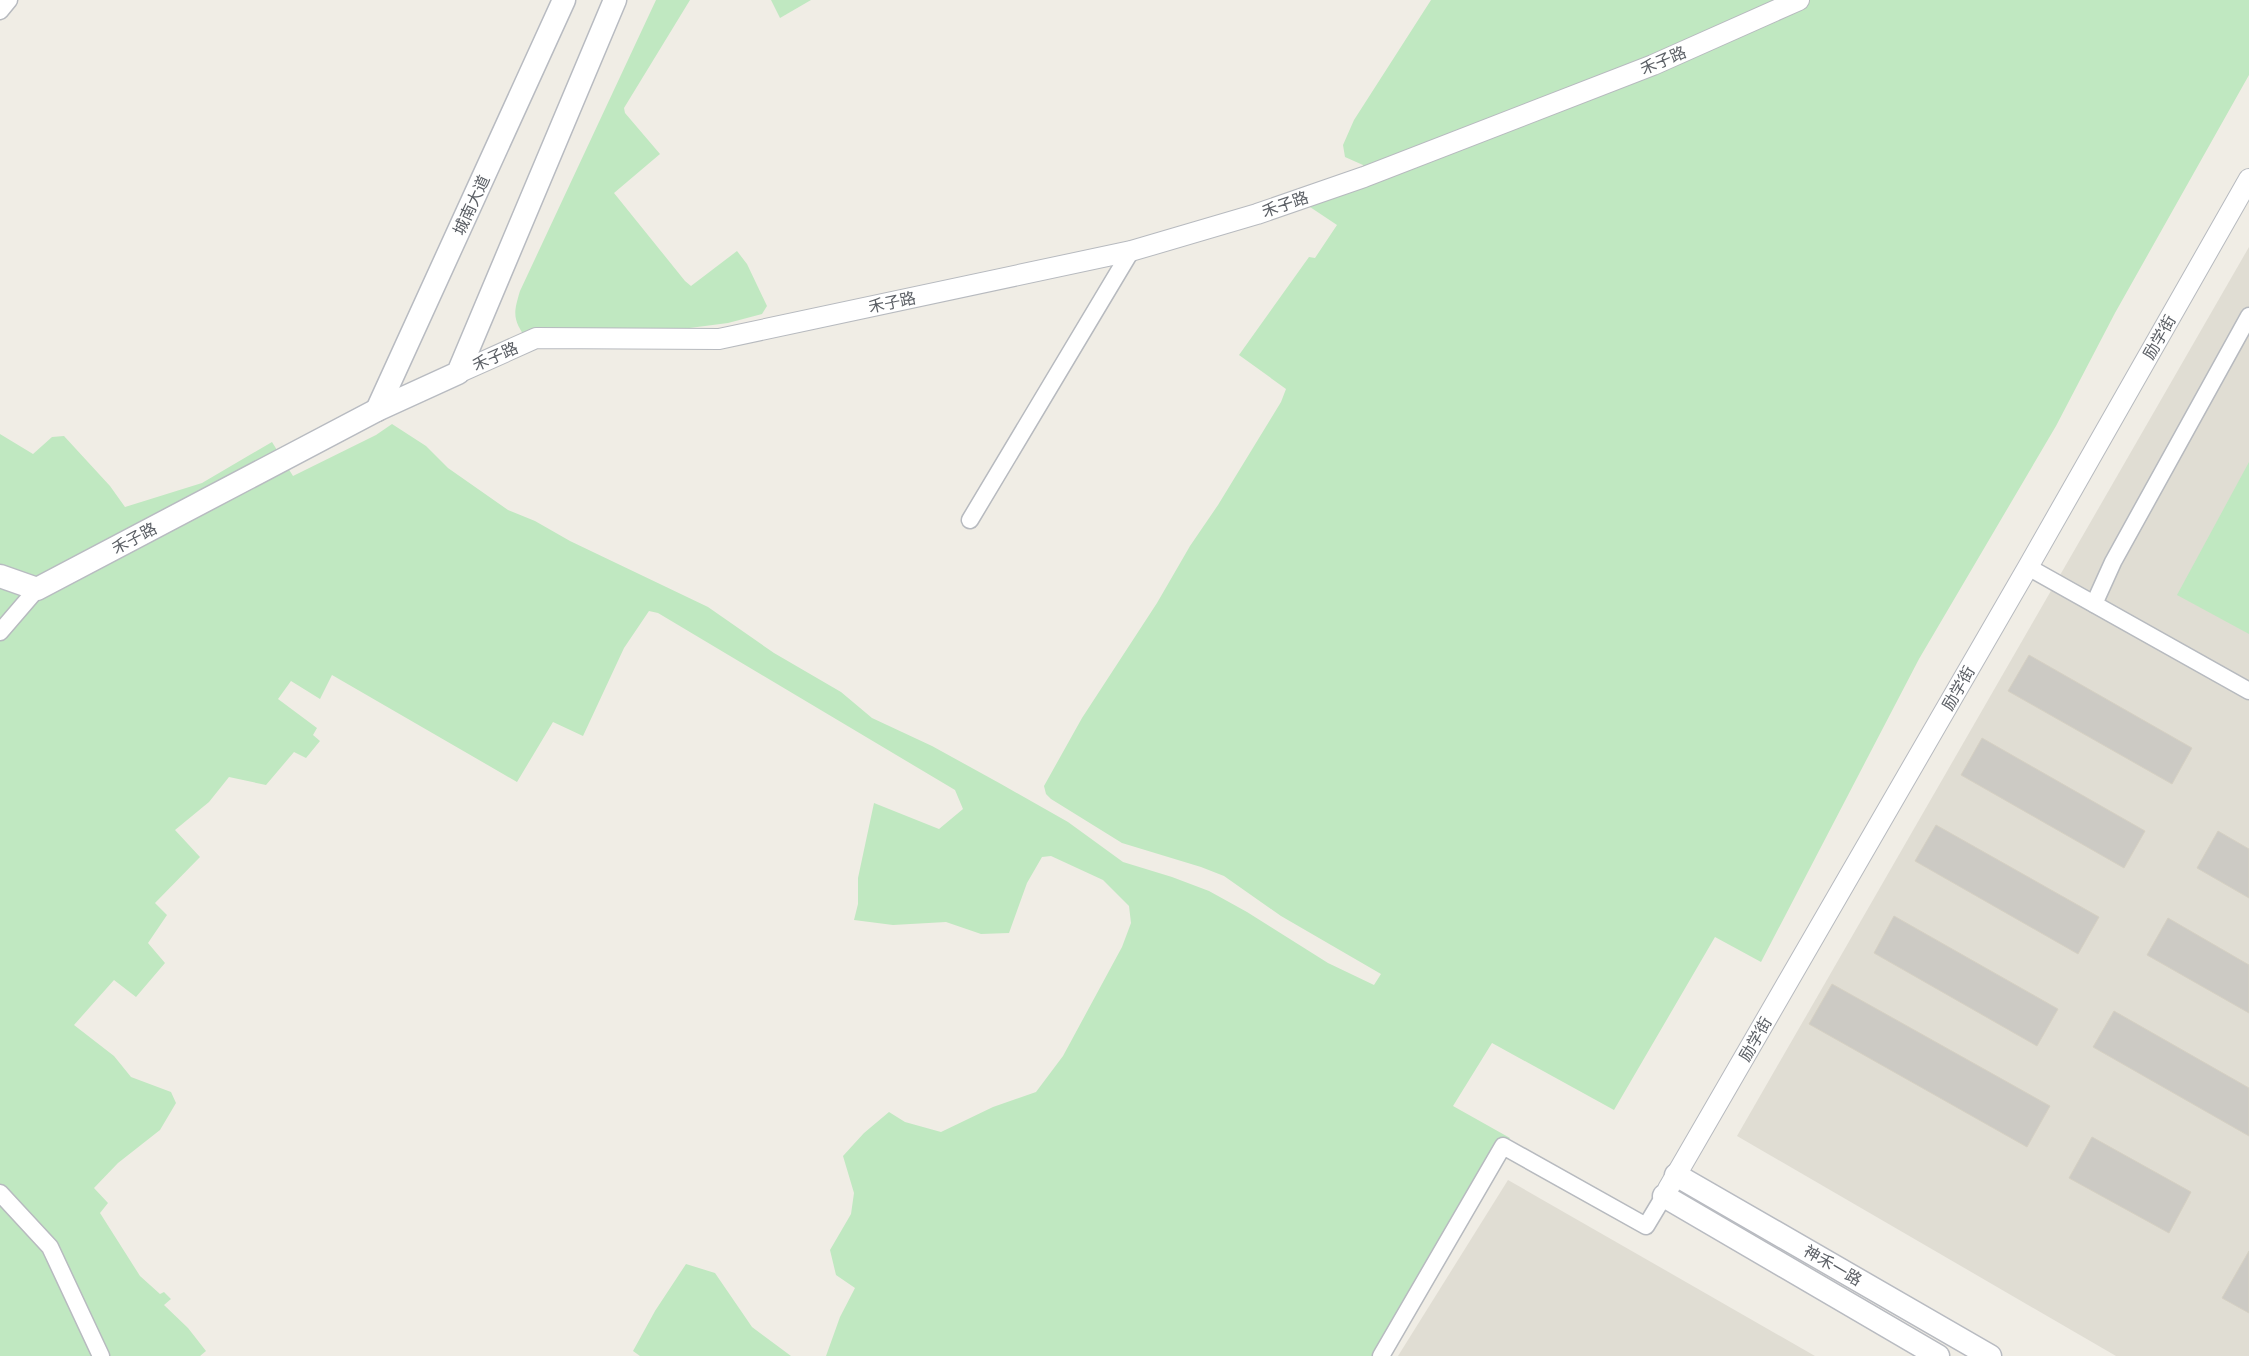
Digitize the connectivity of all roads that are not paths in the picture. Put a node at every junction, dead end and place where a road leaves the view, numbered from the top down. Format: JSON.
{"nodes":[{"id":1,"x":9,"y":0,"type":"edge"},
{"id":2,"x":564,"y":0,"type":"edge"},
{"id":3,"x":615,"y":0,"type":"edge"},
{"id":4,"x":1799,"y":0,"type":"edge"},
{"id":5,"x":0,"y":11,"type":"edge"},
{"id":6,"x":2249,"y":179,"type":"edge"},
{"id":7,"x":1131,"y":251,"type":"junction"},
{"id":8,"x":2249,"y":316,"type":"edge"},
{"id":9,"x":458,"y":373,"type":"junction"},
{"id":10,"x":377,"y":410,"type":"junction"},
{"id":11,"x":970,"y":520,"type":"dead end"},
{"id":12,"x":2028,"y":567,"type":"junction"},
{"id":13,"x":0,"y":576,"type":"edge"},
{"id":14,"x":37,"y":589,"type":"junction"},
{"id":15,"x":2094,"y":604,"type":"junction"},
{"id":16,"x":0,"y":632,"type":"edge"},
{"id":17,"x":2249,"y":691,"type":"edge"},
{"id":18,"x":1676,"y":1175,"type":"junction"},
{"id":19,"x":0,"y":1193,"type":"edge"},
{"id":20,"x":1664,"y":1196,"type":"junction"},
{"id":21,"x":101,"y":1356,"type":"edge"},
{"id":22,"x":1380,"y":1356,"type":"edge"},
{"id":23,"x":1938,"y":1356,"type":"edge"},
{"id":24,"x":1990,"y":1356,"type":"edge"}],
"edges":[{"from":1,"to":5,"type":"street"},
{"from":2,"to":10,"type":"main road","name":"城南大道"},
{"from":3,"to":9,"type":"main road"},
{"from":4,"to":7,"type":"street","name":"禾子路"},
{"from":6,"to":12,"type":"street","name":"励学街"},
{"from":7,"to":9,"type":"street","name":"禾子路"},
{"from":7,"to":11,"type":"street"},
{"from":8,"to":15,"type":"street"},
{"from":9,"to":10,"type":"main road","name":"禾子路"},
{"from":10,"to":14,"type":"main road","name":"禾子路"},
{"from":12,"to":15,"type":"street"},
{"from":12,"to":18,"type":"street","name":"励学街"},
{"from":13,"to":14,"type":"main road"},
{"from":14,"to":16,"type":"street"},
{"from":15,"to":17,"type":"street"},
{"from":18,"to":20,"type":"street","name":"励学街"},
{"from":18,"to":24,"type":"main road","name":"神禾一路"},
{"from":19,"to":21,"type":"street"},
{"from":20,"to":22,"type":"street"},
{"from":20,"to":23,"type":"main road","name":"神禾一路"}]}
